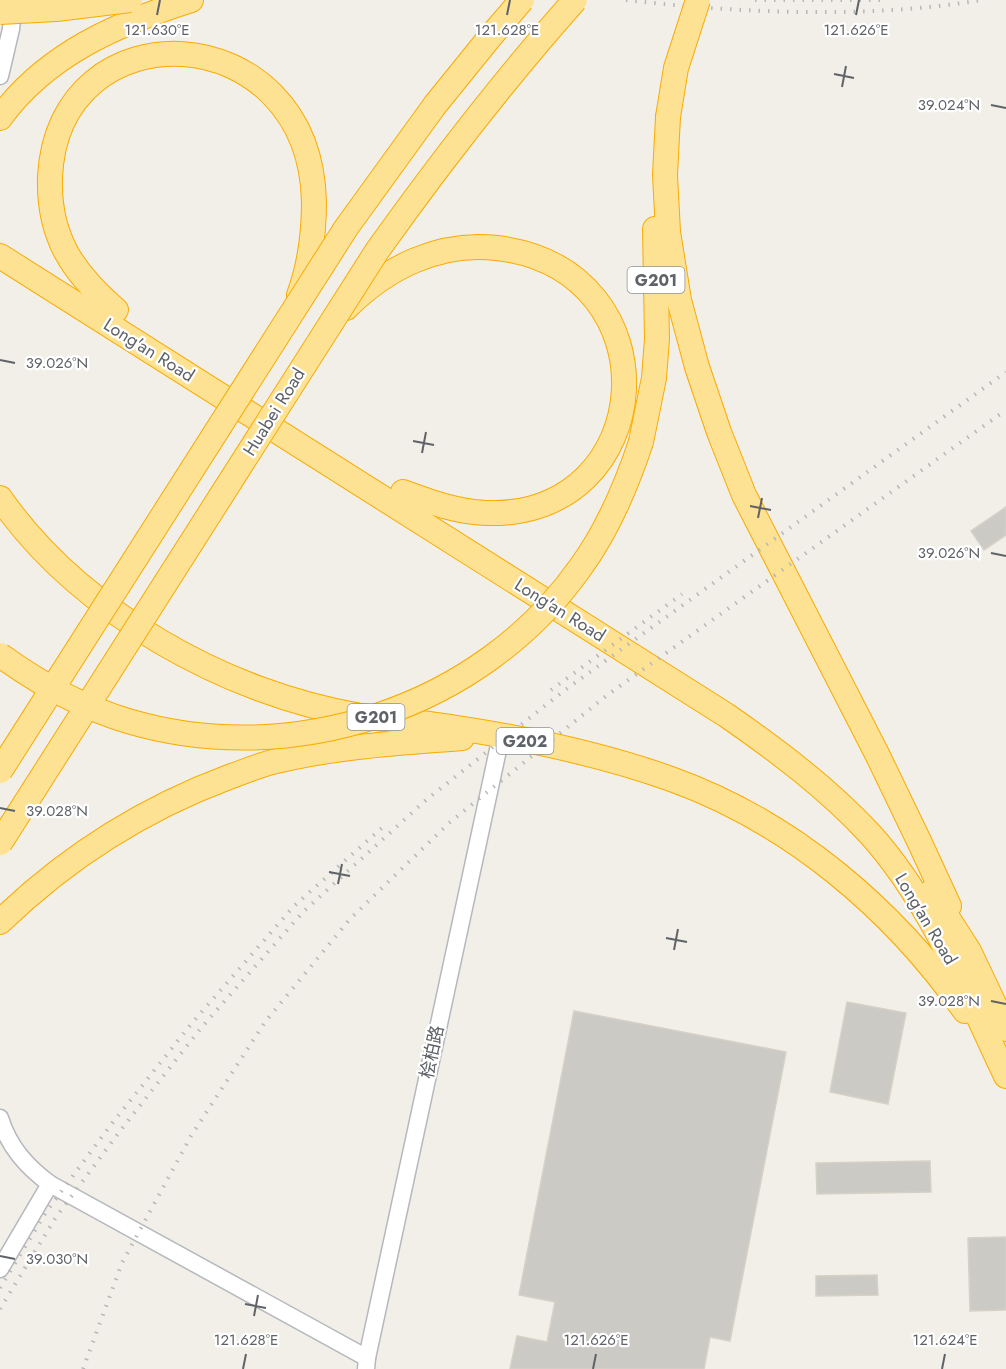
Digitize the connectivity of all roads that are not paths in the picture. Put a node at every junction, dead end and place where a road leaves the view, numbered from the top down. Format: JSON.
{"nodes":[{"id":1,"x":14,"y":0,"type":"edge"},
{"id":2,"x":130,"y":0,"type":"edge"},
{"id":3,"x":191,"y":0,"type":"edge"},
{"id":4,"x":522,"y":0,"type":"edge"},
{"id":5,"x":575,"y":0,"type":"edge"},
{"id":6,"x":698,"y":0,"type":"edge"},
{"id":7,"x":0,"y":12,"type":"edge"},
{"id":8,"x":0,"y":76,"type":"edge"},
{"id":9,"x":668,"y":117,"type":"junction"},
{"id":10,"x":0,"y":118,"type":"edge"},
{"id":11,"x":0,"y":237,"type":"edge"},
{"id":12,"x":0,"y":256,"type":"edge"},
{"id":13,"x":116,"y":310,"type":"junction"},
{"id":14,"x":294,"y":310,"type":"junction"},
{"id":15,"x":329,"y":326,"type":"junction"},
{"id":16,"x":403,"y":492,"type":"junction"},
{"id":17,"x":2,"y":502,"type":"edge"},
{"id":18,"x":0,"y":655,"type":"edge"},
{"id":19,"x":501,"y":736,"type":"junction"},
{"id":20,"x":0,"y":771,"type":"edge"},
{"id":21,"x":0,"y":843,"type":"edge"},
{"id":22,"x":0,"y":922,"type":"edge"},
{"id":23,"x":969,"y":951,"type":"junction"},
{"id":24,"x":1006,"y":1029,"type":"edge"},
{"id":25,"x":1002,"y":1068,"type":"edge"},
{"id":26,"x":0,"y":1118,"type":"edge"},
{"id":27,"x":50,"y":1184,"type":"junction"},
{"id":28,"x":0,"y":1269,"type":"edge"},
{"id":29,"x":367,"y":1363,"type":"edge"}],
"edges":[{"from":1,"to":8,"type":"street"},
{"from":2,"to":7,"type":"highway","bridge":true},
{"from":3,"to":10,"type":"highway"},
{"from":4,"to":14,"type":"highway","name":"Huabei Road","bridge":true},
{"from":5,"to":15,"type":"highway","name":"Huabei Road","bridge":true},
{"from":6,"to":9,"type":"highway","number":"G201","bridge":true},
{"from":9,"to":18,"type":"highway","number":"G201","bridge":true},
{"from":9,"to":23,"type":"highway"},
{"from":11,"to":13,"type":"highway","name":"Long'an Road"},
{"from":12,"to":25,"type":"highway","name":"Long'an Road"},
{"from":13,"to":14,"type":"highway","bridge":true},
{"from":13,"to":16,"type":"highway","name":"Long'an Road"},
{"from":14,"to":20,"type":"highway","name":"Huabei Road","bridge":true},
{"from":15,"to":16,"type":"highway","bridge":true},
{"from":15,"to":21,"type":"highway","name":"Huabei Road","bridge":true},
{"from":16,"to":23,"type":"highway","name":"Long'an Road"},
{"from":17,"to":19,"type":"highway","number":"G202"},
{"from":19,"to":22,"type":"highway"},
{"from":19,"to":25,"type":"highway","number":"G202"},
{"from":19,"to":29,"type":"street","name":"桧柏路"},
{"from":23,"to":24,"type":"highway","name":"Long'an Road"},
{"from":26,"to":27,"type":"street"},
{"from":27,"to":28,"type":"street"},
{"from":27,"to":29,"type":"street"}]}
